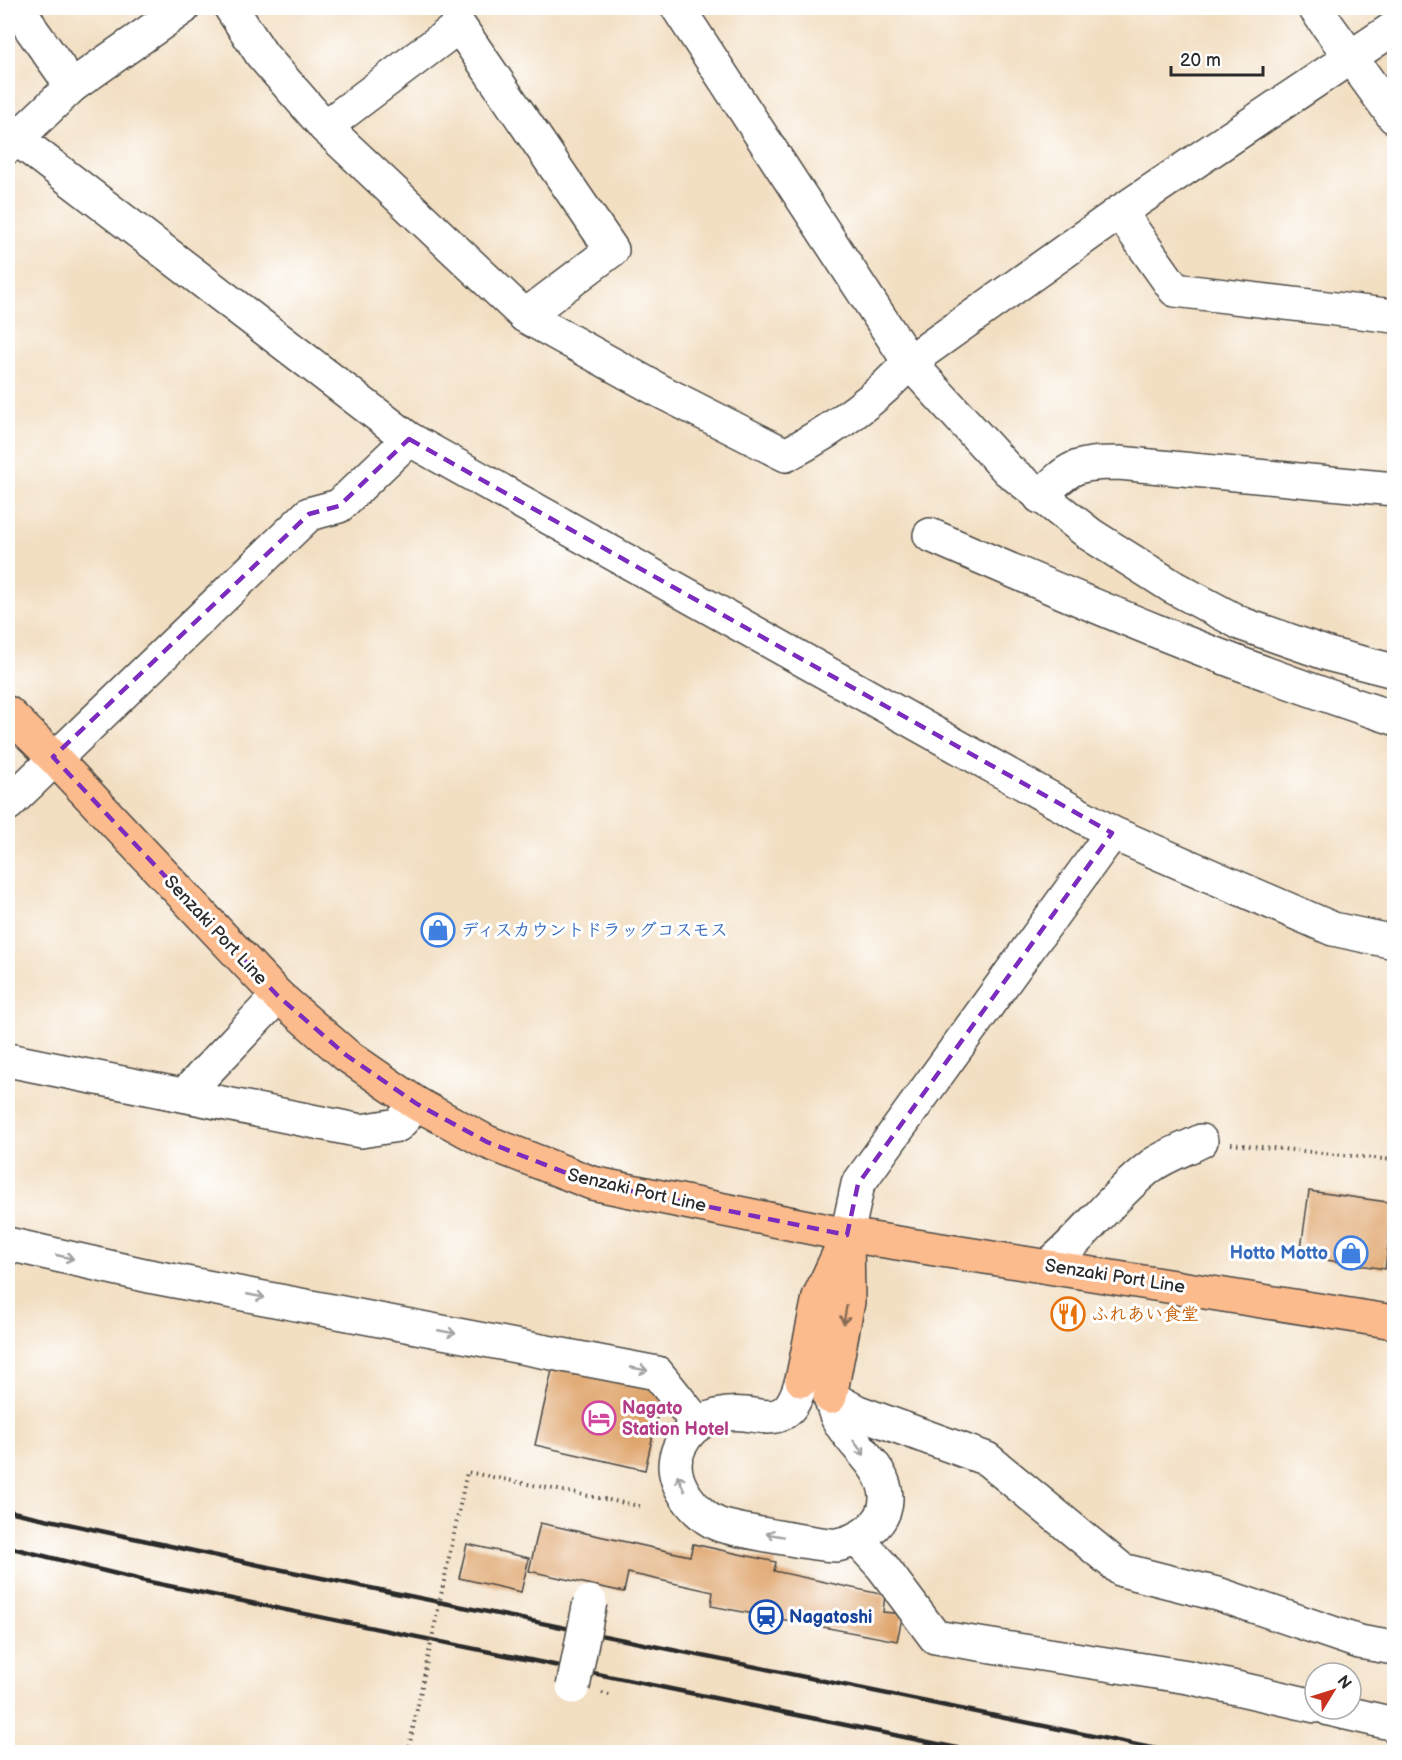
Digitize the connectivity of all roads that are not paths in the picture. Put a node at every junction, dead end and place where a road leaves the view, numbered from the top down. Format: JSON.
{"nodes":[{"id":1,"x":20,"y":8,"type":"edge"},
{"id":2,"x":183,"y":8,"type":"edge"},
{"id":3,"x":231,"y":8,"type":"edge"},
{"id":4,"x":678,"y":8,"type":"edge"},
{"id":5,"x":1315,"y":8,"type":"edge"},
{"id":6,"x":1395,"y":28,"type":"edge"},
{"id":7,"x":1349,"y":57,"type":"junction"},
{"id":8,"x":72,"y":86,"type":"junction"},
{"id":9,"x":1395,"y":117,"type":"edge"},
{"id":10,"x":325,"y":127,"type":"junction"},
{"id":11,"x":10,"y":139,"type":"edge"},
{"id":12,"x":1120,"y":212,"type":"junction"},
{"id":13,"x":525,"y":316,"type":"junction"},
{"id":14,"x":1395,"y":316,"type":"edge"},
{"id":15,"x":909,"y":362,"type":"junction"},
{"id":16,"x":409,"y":439,"type":"junction"},
{"id":17,"x":1395,"y":489,"type":"edge"},
{"id":18,"x":1040,"y":497,"type":"junction"},
{"id":19,"x":930,"y":535,"type":"dead end"},
{"id":20,"x":1395,"y":671,"type":"edge"},
{"id":21,"x":8,"y":712,"type":"edge"},
{"id":22,"x":1395,"y":718,"type":"edge"},
{"id":23,"x":53,"y":758,"type":"junction"},
{"id":24,"x":8,"y":804,"type":"edge"},
{"id":25,"x":1112,"y":833,"type":"junction"},
{"id":26,"x":1395,"y":942,"type":"edge"},
{"id":27,"x":278,"y":996,"type":"junction"},
{"id":28,"x":8,"y":1060,"type":"edge"},
{"id":29,"x":184,"y":1095,"type":"junction"},
{"id":30,"x":417,"y":1104,"type":"junction"},
{"id":31,"x":1200,"y":1141,"type":"road end"},
{"id":32,"x":847,"y":1235,"type":"junction"},
{"id":33,"x":8,"y":1244,"type":"edge"},
{"id":34,"x":1048,"y":1265,"type":"junction"},
{"id":35,"x":1395,"y":1322,"type":"edge"},
{"id":36,"x":802,"y":1380,"type":"joint"},
{"id":37,"x":830,"y":1397,"type":"junction"},
{"id":38,"x":698,"y":1424,"type":"junction"},
{"id":39,"x":857,"y":1539,"type":"junction"},
{"id":40,"x":590,"y":1602,"type":"dead end"},
{"id":41,"x":1395,"y":1648,"type":"edge"},
{"id":42,"x":573,"y":1687,"type":"dead end"},
{"id":43,"x":1303,"y":1703,"type":"edge"},
{"id":44,"x":1363,"y":1717,"type":"edge"},
{"id":45,"x":1395,"y":1724,"type":"edge"}],
"edges":[{"from":1,"to":8,"type":"street"},
{"from":2,"to":8,"type":"street"},
{"from":3,"to":10,"type":"street"},
{"from":4,"to":15,"type":"street"},
{"from":5,"to":7,"type":"street"},
{"from":6,"to":7,"type":"street"},
{"from":7,"to":9,"type":"street"},
{"from":7,"to":12,"type":"street"},
{"from":8,"to":11,"type":"street"},
{"from":10,"to":13,"type":"street"},
{"from":10,"to":13,"type":"street"},
{"from":11,"to":16,"type":"street"},
{"from":12,"to":14,"type":"street"},
{"from":12,"to":15,"type":"street"},
{"from":13,"to":15,"type":"street"},
{"from":15,"to":18,"type":"street"},
{"from":16,"to":23,"type":"street"},
{"from":16,"to":25,"type":"street"},
{"from":17,"to":18,"type":"street"},
{"from":18,"to":20,"type":"street"},
{"from":19,"to":22,"type":"street"},
{"from":21,"to":23,"type":"main road","name":"Senzaki Port Line"},
{"from":23,"to":24,"type":"street"},
{"from":23,"to":27,"type":"main road","name":"Senzaki Port Line"},
{"from":25,"to":26,"type":"street"},
{"from":25,"to":32,"type":"street"},
{"from":27,"to":29,"type":"street"},
{"from":27,"to":30,"type":"main road","name":"Senzaki Port Line"},
{"from":28,"to":29,"type":"street"},
{"from":29,"to":30,"type":"street"},
{"from":30,"to":32,"type":"main road","name":"Senzaki Port Line"},
{"from":31,"to":34,"type":"street"},
{"from":32,"to":34,"type":"main road","name":"Senzaki Port Line"},
{"from":32,"to":36,"type":"main road"},
{"from":32,"to":37,"type":"main road","one_way":true},
{"from":33,"to":38,"type":"street","one_way":true},
{"from":34,"to":35,"type":"main road","name":"Senzaki Port Line"},
{"from":36,"to":38,"type":"street"},
{"from":37,"to":39,"type":"street","one_way":true},
{"from":37,"to":41,"type":"street"},
{"from":39,"to":38,"type":"street","one_way":true},
{"from":39,"to":43,"type":"street"},
{"from":40,"to":42,"type":"street","bridge":true},
{"from":44,"to":45,"type":"street"}]}
